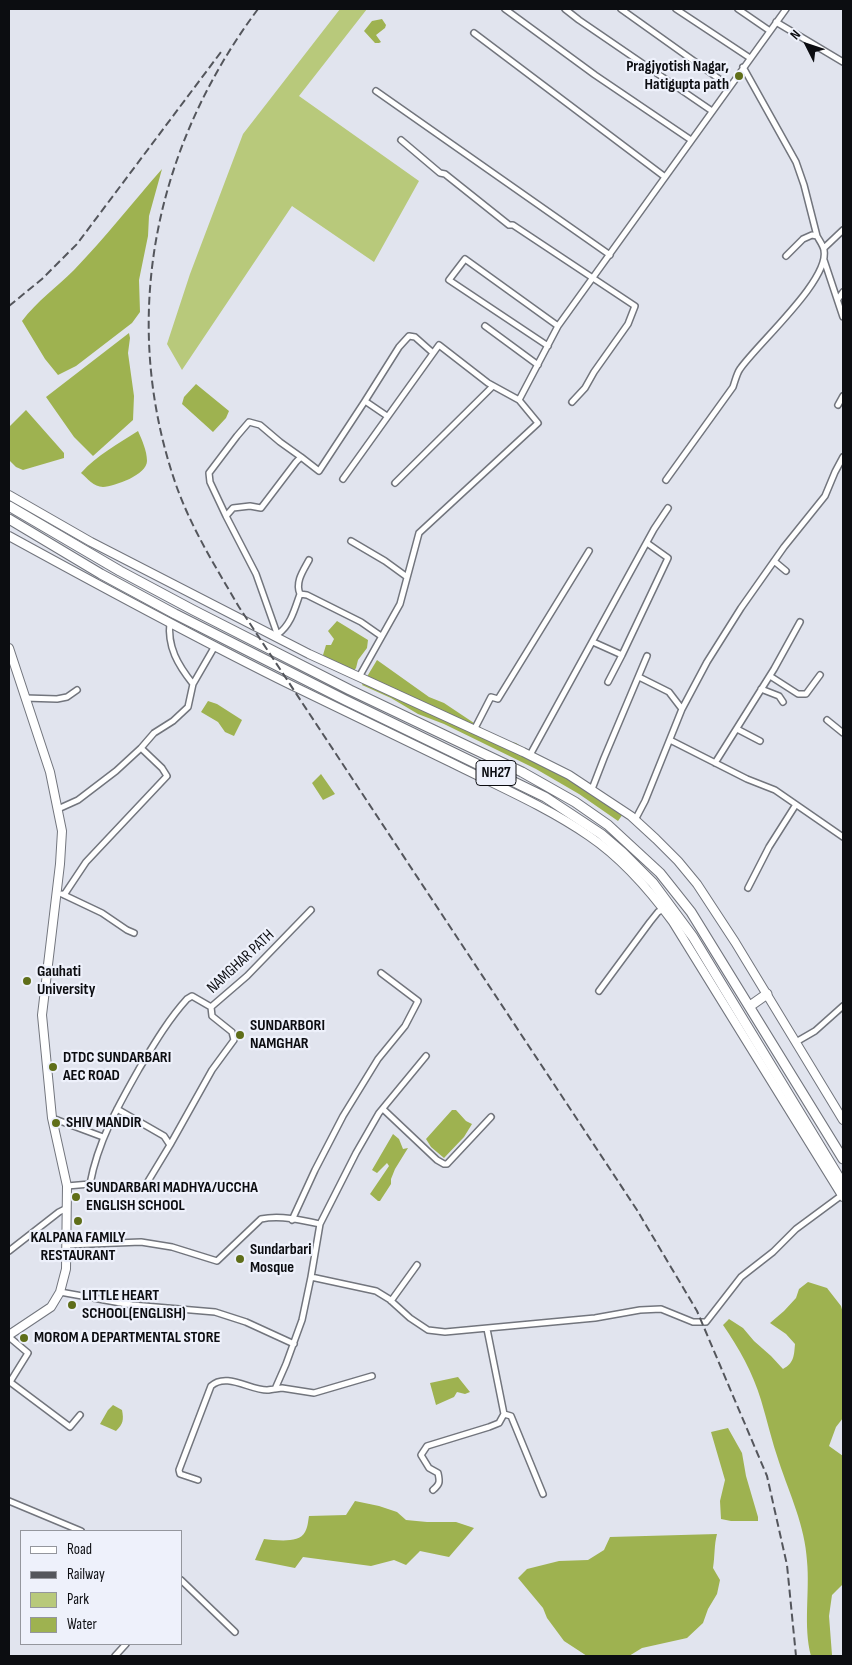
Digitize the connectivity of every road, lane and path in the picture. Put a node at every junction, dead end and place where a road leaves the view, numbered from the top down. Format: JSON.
{"nodes":[{"id":1,"x":505,"y":9,"type":"edge"},
{"id":2,"x":565,"y":9,"type":"edge"},
{"id":3,"x":621,"y":9,"type":"edge"},
{"id":4,"x":676,"y":9,"type":"edge"},
{"id":5,"x":738,"y":9,"type":"edge"},
{"id":6,"x":786,"y":9,"type":"edge"},
{"id":7,"x":776,"y":22,"type":"junction"},
{"id":8,"x":770,"y":31,"type":"junction"},
{"id":9,"x":474,"y":33,"type":"dead end"},
{"id":10,"x":750,"y":58,"type":"junction"},
{"id":11,"x":843,"y":62,"type":"edge"},
{"id":12,"x":743,"y":67,"type":"junction"},
{"id":13,"x":729,"y":86,"type":"junction"},
{"id":14,"x":376,"y":91,"type":"dead end"},
{"id":15,"x":712,"y":111,"type":"junction"},
{"id":16,"x":401,"y":140,"type":"dead end"},
{"id":17,"x":691,"y":140,"type":"junction"},
{"id":18,"x":665,"y":177,"type":"junction"},
{"id":19,"x":843,"y":230,"type":"edge"},
{"id":20,"x":817,"y":236,"type":"junction"},
{"id":21,"x":824,"y":248,"type":"junction"},
{"id":22,"x":610,"y":254,"type":"junction"},
{"id":23,"x":786,"y":256,"type":"dead end"},
{"id":24,"x":824,"y":260,"type":"junction"},
{"id":25,"x":594,"y":278,"type":"junction"},
{"id":26,"x":843,"y":292,"type":"edge"},
{"id":27,"x":838,"y":299,"type":"junction"},
{"id":28,"x":843,"y":317,"type":"edge"},
{"id":29,"x":485,"y":326,"type":"dead end"},
{"id":30,"x":558,"y":326,"type":"junction"},
{"id":31,"x":548,"y":346,"type":"junction"},
{"id":32,"x":433,"y":353,"type":"junction"},
{"id":33,"x":538,"y":365,"type":"junction"},
{"id":34,"x":493,"y":386,"type":"junction"},
{"id":35,"x":843,"y":396,"type":"edge"},
{"id":36,"x":518,"y":400,"type":"junction"},
{"id":37,"x":365,"y":401,"type":"junction"},
{"id":38,"x":572,"y":402,"type":"dead end"},
{"id":39,"x":838,"y":405,"type":"dead end"},
{"id":40,"x":387,"y":416,"type":"junction"},
{"id":41,"x":302,"y":457,"type":"junction"},
{"id":42,"x":843,"y":457,"type":"edge"},
{"id":43,"x":343,"y":479,"type":"dead end"},
{"id":44,"x":666,"y":480,"type":"dead end"},
{"id":45,"x":395,"y":483,"type":"dead end"},
{"id":46,"x":9,"y":495,"type":"edge"},
{"id":47,"x":9,"y":506,"type":"edge"},
{"id":48,"x":668,"y":508,"type":"dead end"},
{"id":49,"x":226,"y":516,"type":"junction"},
{"id":50,"x":9,"y":519,"type":"edge"},
{"id":51,"x":9,"y":536,"type":"edge"},
{"id":52,"x":351,"y":541,"type":"dead end"},
{"id":53,"x":647,"y":542,"type":"junction"},
{"id":54,"x":589,"y":551,"type":"dead end"},
{"id":55,"x":309,"y":560,"type":"dead end"},
{"id":56,"x":774,"y":561,"type":"junction"},
{"id":57,"x":786,"y":571,"type":"dead end"},
{"id":58,"x":407,"y":577,"type":"junction"},
{"id":59,"x":300,"y":594,"type":"junction"},
{"id":60,"x":170,"y":622,"type":"junction"},
{"id":61,"x":800,"y":622,"type":"dead end"},
{"id":62,"x":381,"y":636,"type":"junction"},
{"id":63,"x":279,"y":637,"type":"junction"},
{"id":64,"x":593,"y":642,"type":"junction"},
{"id":65,"x":215,"y":646,"type":"junction"},
{"id":66,"x":9,"y":648,"type":"edge"},
{"id":67,"x":622,"y":655,"type":"junction"},
{"id":68,"x":648,"y":656,"type":"dead end"},
{"id":69,"x":820,"y":674,"type":"dead end"},
{"id":70,"x":639,"y":676,"type":"junction"},
{"id":71,"x":770,"y":676,"type":"junction"},
{"id":72,"x":359,"y":677,"type":"junction"},
{"id":73,"x":608,"y":682,"type":"dead end"},
{"id":74,"x":193,"y":684,"type":"junction"},
{"id":75,"x":762,"y":689,"type":"junction"},
{"id":76,"x":77,"y":690,"type":"dead end"},
{"id":77,"x":25,"y":698,"type":"junction"},
{"id":78,"x":783,"y":702,"type":"dead end"},
{"id":79,"x":682,"y":709,"type":"junction"},
{"id":80,"x":827,"y":720,"type":"dead end"},
{"id":81,"x":737,"y":729,"type":"junction"},
{"id":82,"x":474,"y":730,"type":"junction"},
{"id":83,"x":843,"y":732,"type":"edge"},
{"id":84,"x":670,"y":740,"type":"junction"},
{"id":85,"x":760,"y":741,"type":"dead end"},
{"id":86,"x":141,"y":748,"type":"junction"},
{"id":87,"x":530,"y":755,"type":"junction"},
{"id":88,"x":716,"y":763,"type":"junction"},
{"id":89,"x":592,"y":789,"type":"junction"},
{"id":90,"x":795,"y":806,"type":"junction"},
{"id":91,"x":58,"y":809,"type":"junction"},
{"id":92,"x":635,"y":820,"type":"junction"},
{"id":93,"x":843,"y":837,"type":"edge"},
{"id":94,"x":748,"y":888,"type":"dead end"},
{"id":95,"x":61,"y":893,"type":"junction"},
{"id":96,"x":663,"y":909,"type":"junction"},
{"id":97,"x":311,"y":910,"type":"dead end"},
{"id":98,"x":134,"y":933,"type":"dead end"},
{"id":99,"x":382,"y":973,"type":"dead end"},
{"id":100,"x":600,"y":991,"type":"dead end"},
{"id":101,"x":766,"y":994,"type":"junction"},
{"id":102,"x":750,"y":1006,"type":"junction"},
{"id":103,"x":843,"y":1006,"type":"edge"},
{"id":104,"x":211,"y":1007,"type":"junction"},
{"id":105,"x":796,"y":1042,"type":"junction"},
{"id":106,"x":426,"y":1056,"type":"dead end"},
{"id":107,"x":117,"y":1109,"type":"junction"},
{"id":108,"x":383,"y":1109,"type":"junction"},
{"id":109,"x":491,"y":1117,"type":"dead end"},
{"id":110,"x":52,"y":1118,"type":"junction"},
{"id":111,"x":843,"y":1120,"type":"edge"},
{"id":112,"x":103,"y":1137,"type":"junction"},
{"id":113,"x":170,"y":1145,"type":"junction"},
{"id":114,"x":843,"y":1159,"type":"edge"},
{"id":115,"x":147,"y":1183,"type":"dead end"},
{"id":116,"x":843,"y":1184,"type":"edge"},
{"id":117,"x":68,"y":1186,"type":"junction"},
{"id":118,"x":843,"y":1196,"type":"edge"},
{"id":119,"x":67,"y":1208,"type":"junction"},
{"id":120,"x":292,"y":1220,"type":"junction"},
{"id":121,"x":320,"y":1224,"type":"junction"},
{"id":122,"x":67,"y":1245,"type":"junction"},
{"id":123,"x":9,"y":1251,"type":"edge"},
{"id":124,"x":417,"y":1266,"type":"dead end"},
{"id":125,"x":311,"y":1277,"type":"junction"},
{"id":126,"x":60,"y":1292,"type":"junction"},
{"id":127,"x":391,"y":1301,"type":"junction"},
{"id":128,"x":487,"y":1329,"type":"junction"},
{"id":129,"x":9,"y":1336,"type":"edge"},
{"id":130,"x":294,"y":1344,"type":"junction"},
{"id":131,"x":372,"y":1376,"type":"dead end"},
{"id":132,"x":275,"y":1388,"type":"junction"},
{"id":133,"x":504,"y":1414,"type":"junction"},
{"id":134,"x":80,"y":1415,"type":"dead end"},
{"id":135,"x":198,"y":1480,"type":"dead end"},
{"id":136,"x":433,"y":1490,"type":"dead end"},
{"id":137,"x":543,"y":1494,"type":"dead end"},
{"id":138,"x":9,"y":1501,"type":"edge"},
{"id":139,"x":79,"y":1530,"type":"edge"},
{"id":140,"x":182,"y":1581,"type":"edge"},
{"id":141,"x":235,"y":1632,"type":"dead end"},
{"id":142,"x":125,"y":1645,"type":"edge"},
{"id":143,"x":115,"y":1656,"type":"edge"}],
"edges":[{"from":1,"to":17,"type":"street"},
{"from":2,"to":15,"type":"street"},
{"from":3,"to":13,"type":"street"},
{"from":4,"to":10,"type":"street"},
{"from":5,"to":8,"type":"street"},
{"from":6,"to":7,"type":"street"},
{"from":7,"to":8,"type":"street"},
{"from":7,"to":11,"type":"street"},
{"from":8,"to":10,"type":"street"},
{"from":9,"to":18,"type":"street"},
{"from":10,"to":12,"type":"street"},
{"from":12,"to":13,"type":"street"},
{"from":12,"to":20,"type":"street"},
{"from":13,"to":15,"type":"street"},
{"from":14,"to":22,"type":"street"},
{"from":15,"to":17,"type":"street"},
{"from":16,"to":25,"type":"street"},
{"from":17,"to":18,"type":"street"},
{"from":18,"to":22,"type":"street"},
{"from":19,"to":21,"type":"street"},
{"from":20,"to":21,"type":"street"},
{"from":20,"to":23,"type":"street"},
{"from":21,"to":24,"type":"street"},
{"from":22,"to":25,"type":"street"},
{"from":24,"to":27,"type":"street"},
{"from":24,"to":44,"type":"street"},
{"from":25,"to":30,"type":"street"},
{"from":25,"to":38,"type":"street"},
{"from":26,"to":27,"type":"street"},
{"from":27,"to":28,"type":"street"},
{"from":29,"to":33,"type":"street"},
{"from":30,"to":31,"type":"street"},
{"from":30,"to":31,"type":"street"},
{"from":31,"to":33,"type":"street"},
{"from":32,"to":34,"type":"street"},
{"from":32,"to":37,"type":"street"},
{"from":32,"to":40,"type":"street"},
{"from":33,"to":36,"type":"street"},
{"from":34,"to":36,"type":"street"},
{"from":34,"to":45,"type":"street"},
{"from":35,"to":39,"type":"street"},
{"from":36,"to":58,"type":"street"},
{"from":37,"to":40,"type":"street"},
{"from":37,"to":41,"type":"street"},
{"from":40,"to":43,"type":"street"},
{"from":41,"to":49,"type":"street"},
{"from":41,"to":49,"type":"street"},
{"from":42,"to":56,"type":"street"},
{"from":46,"to":63,"type":"street"},
{"from":47,"to":102,"type":"highway","number":"NH27"},
{"from":48,"to":53,"type":"street"},
{"from":49,"to":63,"type":"street"},
{"from":50,"to":116,"type":"highway","number":"NH27"},
{"from":51,"to":60,"type":"street"},
{"from":52,"to":58,"type":"street"},
{"from":53,"to":64,"type":"street"},
{"from":53,"to":67,"type":"street"},
{"from":54,"to":82,"type":"street"},
{"from":55,"to":59,"type":"street"},
{"from":56,"to":57,"type":"street"},
{"from":56,"to":79,"type":"street"},
{"from":58,"to":62,"type":"street"},
{"from":59,"to":62,"type":"street"},
{"from":59,"to":63,"type":"street"},
{"from":60,"to":65,"type":"street"},
{"from":60,"to":74,"type":"street"},
{"from":61,"to":71,"type":"street"},
{"from":62,"to":72,"type":"street"},
{"from":63,"to":72,"type":"street"},
{"from":64,"to":67,"type":"street"},
{"from":64,"to":87,"type":"street"},
{"from":65,"to":74,"type":"street"},
{"from":65,"to":96,"type":"street"},
{"from":66,"to":77,"type":"street"},
{"from":67,"to":73,"type":"street"},
{"from":68,"to":70,"type":"street"},
{"from":69,"to":71,"type":"street"},
{"from":70,"to":79,"type":"street"},
{"from":70,"to":89,"type":"street"},
{"from":71,"to":75,"type":"street"},
{"from":72,"to":82,"type":"street"},
{"from":74,"to":86,"type":"street"},
{"from":75,"to":78,"type":"street"},
{"from":75,"to":81,"type":"street"},
{"from":76,"to":77,"type":"street"},
{"from":77,"to":91,"type":"street"},
{"from":79,"to":84,"type":"street"},
{"from":80,"to":83,"type":"street"},
{"from":81,"to":85,"type":"street"},
{"from":81,"to":88,"type":"street"},
{"from":82,"to":87,"type":"street"},
{"from":84,"to":88,"type":"street"},
{"from":84,"to":92,"type":"street"},
{"from":86,"to":91,"type":"street"},
{"from":86,"to":95,"type":"street"},
{"from":87,"to":89,"type":"street"},
{"from":88,"to":90,"type":"street"},
{"from":89,"to":92,"type":"street"},
{"from":90,"to":93,"type":"street"},
{"from":90,"to":94,"type":"street"},
{"from":91,"to":95,"type":"street"},
{"from":92,"to":101,"type":"street"},
{"from":95,"to":98,"type":"street"},
{"from":95,"to":110,"type":"street"},
{"from":96,"to":100,"type":"street"},
{"from":96,"to":118,"type":"street"},
{"from":97,"to":104,"type":"street","name":"NAMGHAR PATH"},
{"from":99,"to":120,"type":"street"},
{"from":101,"to":102,"type":"highway"},
{"from":101,"to":105,"type":"street"},
{"from":102,"to":114,"type":"highway","number":"NH27"},
{"from":103,"to":105,"type":"street"},
{"from":104,"to":107,"type":"street","name":"NAMGHAR PATH"},
{"from":104,"to":113,"type":"street"},
{"from":105,"to":111,"type":"street"},
{"from":106,"to":108,"type":"street"},
{"from":107,"to":112,"type":"street","name":"NAMGHAR PATH"},
{"from":107,"to":113,"type":"street"},
{"from":108,"to":109,"type":"street"},
{"from":108,"to":121,"type":"street"},
{"from":110,"to":112,"type":"street"},
{"from":110,"to":117,"type":"street"},
{"from":112,"to":117,"type":"street","name":"NAMGHAR PATH"},
{"from":113,"to":115,"type":"street"},
{"from":117,"to":119,"type":"street"},
{"from":118,"to":128,"type":"street"},
{"from":119,"to":122,"type":"street"},
{"from":119,"to":123,"type":"street"},
{"from":120,"to":121,"type":"street"},
{"from":120,"to":122,"type":"street"},
{"from":121,"to":125,"type":"street"},
{"from":122,"to":126,"type":"street"},
{"from":124,"to":127,"type":"street"},
{"from":125,"to":127,"type":"street"},
{"from":125,"to":130,"type":"street"},
{"from":126,"to":129,"type":"street"},
{"from":126,"to":130,"type":"street"},
{"from":127,"to":128,"type":"street"},
{"from":128,"to":133,"type":"street"},
{"from":129,"to":134,"type":"street"},
{"from":130,"to":132,"type":"street"},
{"from":131,"to":132,"type":"street"},
{"from":132,"to":135,"type":"street"},
{"from":133,"to":136,"type":"street"},
{"from":133,"to":137,"type":"street"},
{"from":138,"to":139,"type":"street"},
{"from":140,"to":141,"type":"street"},
{"from":142,"to":143,"type":"street"}]}
